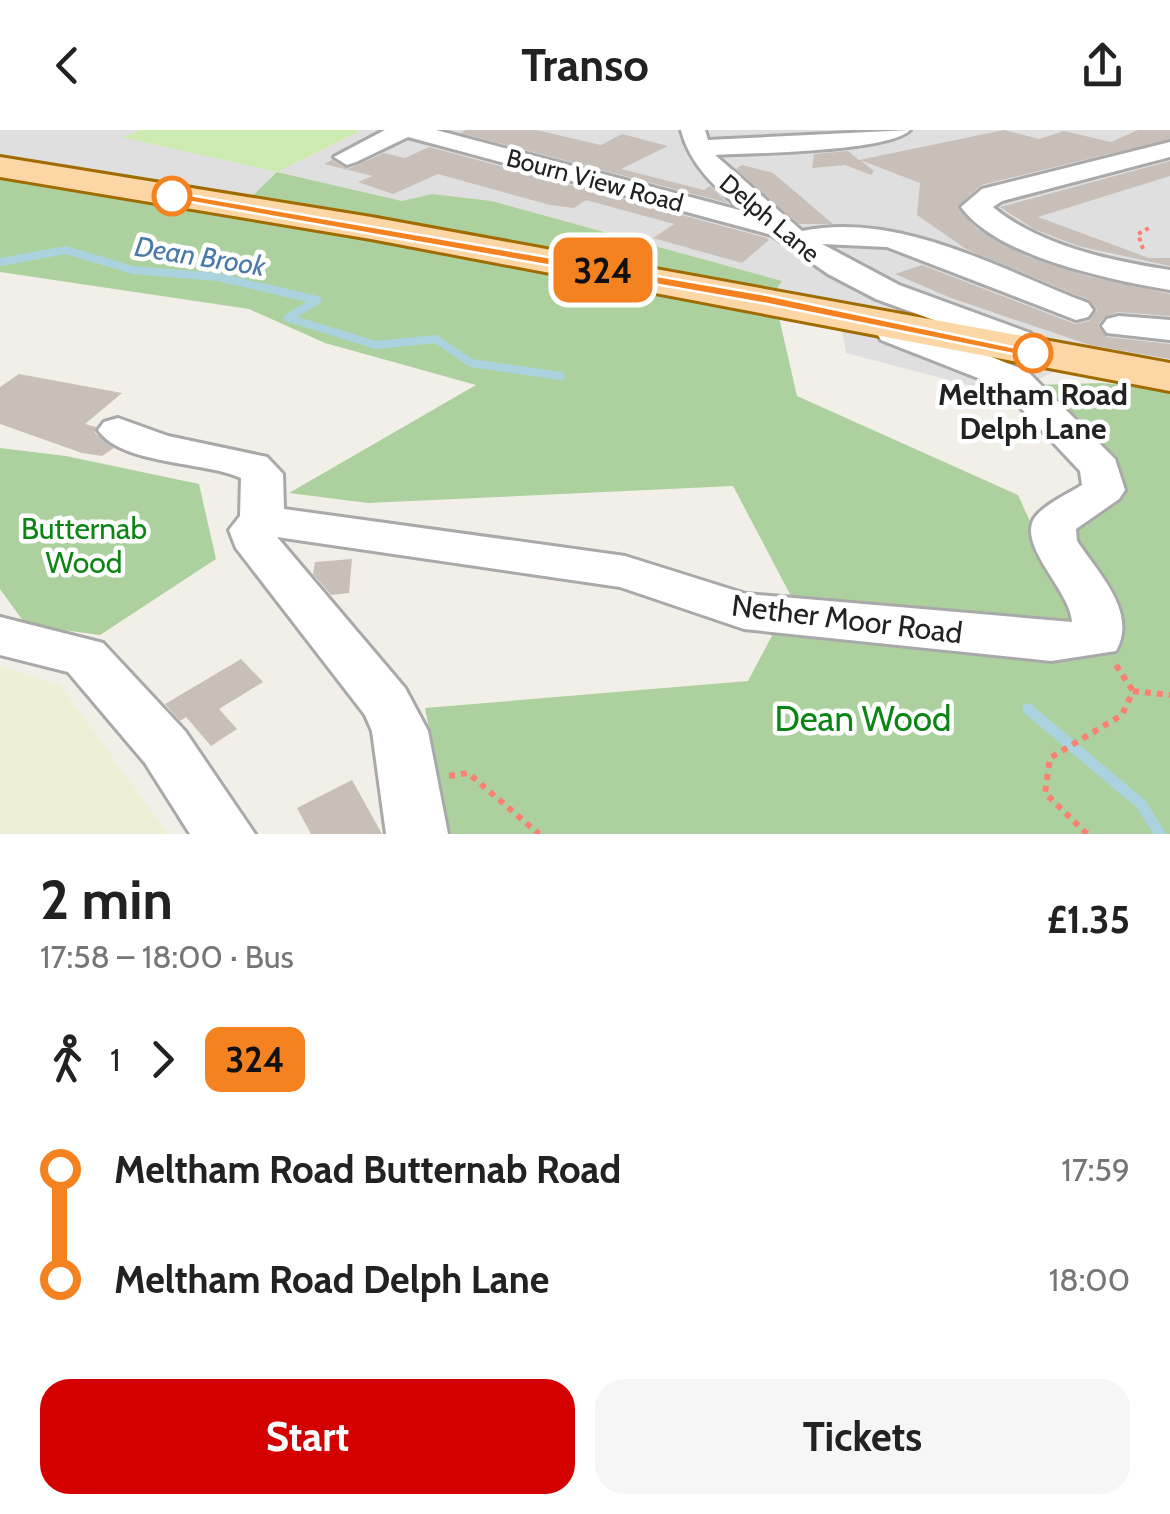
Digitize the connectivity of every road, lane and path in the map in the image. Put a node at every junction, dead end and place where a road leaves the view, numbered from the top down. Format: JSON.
{"nodes":[{"id":1,"x":407,"y":130,"type":"edge"},
{"id":2,"x":898,"y":130,"type":"edge"},
{"id":3,"x":695,"y":139,"type":"edge"},
{"id":4,"x":1170,"y":149,"type":"edge"},
{"id":5,"x":347,"y":158,"type":"dead end"},
{"id":6,"x":0,"y":167,"type":"edge"},
{"id":7,"x":573,"y":174,"type":"junction"},
{"id":8,"x":592,"y":194,"type":"dead end"},
{"id":9,"x":678,"y":228,"type":"dead end"},
{"id":10,"x":788,"y":235,"type":"junction"},
{"id":11,"x":827,"y":265,"type":"junction"},
{"id":12,"x":1170,"y":280,"type":"edge"},
{"id":13,"x":1076,"y":310,"type":"dead end"},
{"id":14,"x":890,"y":326,"type":"junction"},
{"id":15,"x":1119,"y":326,"type":"dead end"},
{"id":16,"x":1170,"y":330,"type":"edge"},
{"id":17,"x":1033,"y":353,"type":"junction"},
{"id":18,"x":1170,"y":377,"type":"edge"},
{"id":19,"x":118,"y":430,"type":"dead end"},
{"id":20,"x":262,"y":514,"type":"junction"},
{"id":21,"x":0,"y":636,"type":"edge"},
{"id":22,"x":1170,"y":695,"type":"edge"},
{"id":23,"x":410,"y":782,"type":"junction"},
{"id":24,"x":224,"y":834,"type":"edge"},
{"id":25,"x":417,"y":834,"type":"edge"},
{"id":26,"x":539,"y":834,"type":"edge"},
{"id":27,"x":1087,"y":834,"type":"edge"}],
"edges":[{"from":1,"to":5,"type":"street"},
{"from":1,"to":7,"type":"street","name":"Bourn View Road"},
{"from":2,"to":3,"type":"street"},
{"from":3,"to":10,"type":"street","name":"Delph Lane"},
{"from":4,"to":12,"type":"street"},
{"from":6,"to":14,"type":"main road"},
{"from":7,"to":8,"type":"street"},
{"from":7,"to":10,"type":"street","name":"Bourn View Road"},
{"from":9,"to":11,"type":"street"},
{"from":10,"to":11,"type":"street","name":"Delph Lane"},
{"from":10,"to":13,"type":"street"},
{"from":11,"to":17,"type":"street","name":"Delph Lane"},
{"from":14,"to":17,"type":"main road"},
{"from":14,"to":20,"type":"street","name":"Nether Moor Road"},
{"from":15,"to":16,"type":"street"},
{"from":17,"to":18,"type":"main road"},
{"from":19,"to":20,"type":"street"},
{"from":20,"to":23,"type":"street"},
{"from":21,"to":24,"type":"street"},
{"from":22,"to":27,"type":"path"},
{"from":23,"to":25,"type":"street"},
{"from":23,"to":26,"type":"path"}]}
